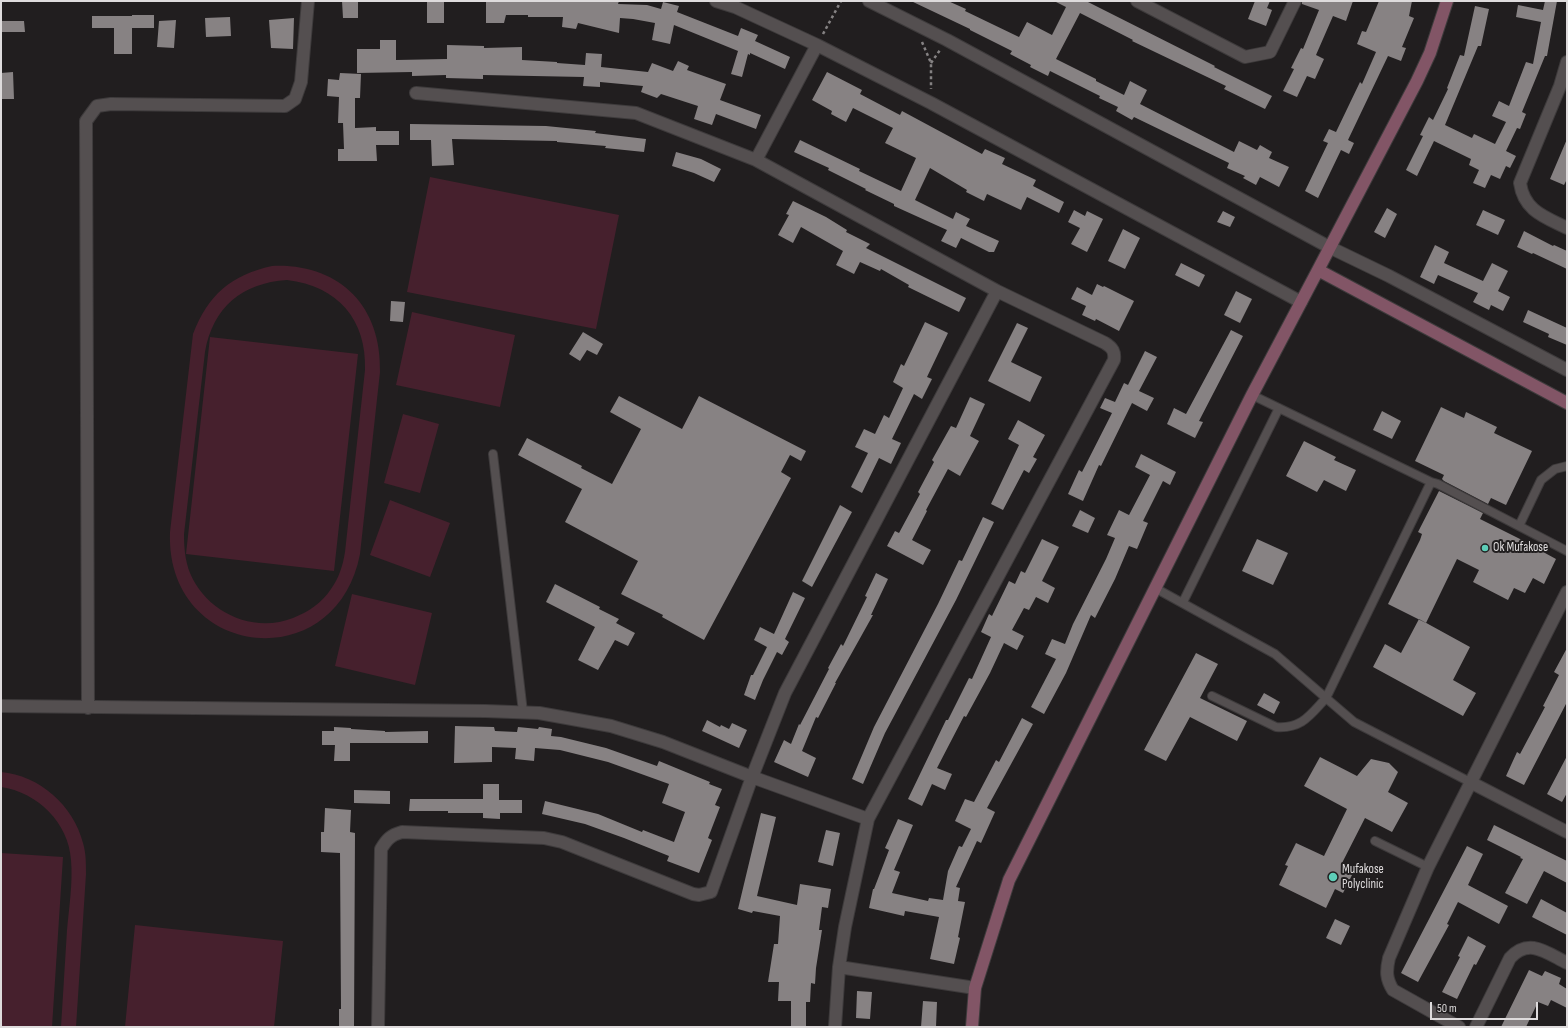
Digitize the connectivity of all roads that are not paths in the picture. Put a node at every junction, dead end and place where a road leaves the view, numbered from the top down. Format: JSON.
{"nodes":[{"id":1,"x":308,"y":1,"type":"edge"},
{"id":2,"x":716,"y":1,"type":"edge"},
{"id":3,"x":869,"y":1,"type":"edge"},
{"id":4,"x":1137,"y":1,"type":"edge"},
{"id":5,"x":1295,"y":1,"type":"edge"},
{"id":6,"x":1446,"y":1,"type":"edge"},
{"id":7,"x":817,"y":45,"type":"junction"},
{"id":8,"x":1567,"y":62,"type":"edge"},
{"id":9,"x":416,"y":93,"type":"dead end"},
{"id":10,"x":756,"y":160,"type":"junction"},
{"id":11,"x":1567,"y":228,"type":"edge"},
{"id":12,"x":1329,"y":247,"type":"junction"},
{"id":13,"x":1318,"y":270,"type":"junction"},
{"id":14,"x":997,"y":291,"type":"junction"},
{"id":15,"x":1301,"y":302,"type":"junction"},
{"id":16,"x":1567,"y":370,"type":"edge"},
{"id":17,"x":1252,"y":395,"type":"junction"},
{"id":18,"x":1567,"y":403,"type":"edge"},
{"id":19,"x":1279,"y":408,"type":"junction"},
{"id":20,"x":493,"y":454,"type":"dead end"},
{"id":21,"x":1567,"y":466,"type":"edge"},
{"id":22,"x":1431,"y":482,"type":"junction"},
{"id":23,"x":1519,"y":526,"type":"junction"},
{"id":24,"x":1567,"y":551,"type":"edge"},
{"id":25,"x":1155,"y":588,"type":"junction"},
{"id":26,"x":1567,"y":592,"type":"edge"},
{"id":27,"x":1183,"y":602,"type":"junction"},
{"id":28,"x":1212,"y":696,"type":"dead end"},
{"id":29,"x":1326,"y":698,"type":"junction"},
{"id":30,"x":1,"y":706,"type":"edge"},
{"id":31,"x":88,"y":708,"type":"junction"},
{"id":32,"x":523,"y":712,"type":"junction"},
{"id":33,"x":752,"y":777,"type":"junction"},
{"id":34,"x":1470,"y":782,"type":"junction"},
{"id":35,"x":868,"y":819,"type":"junction"},
{"id":36,"x":1567,"y":832,"type":"edge"},
{"id":37,"x":1375,"y":841,"type":"dead end"},
{"id":38,"x":1428,"y":867,"type":"junction"},
{"id":39,"x":1567,"y":963,"type":"edge"},
{"id":40,"x":839,"y":967,"type":"junction"},
{"id":41,"x":975,"y":988,"type":"junction"},
{"id":42,"x":378,"y":1027,"type":"edge"},
{"id":43,"x":835,"y":1027,"type":"edge"},
{"id":44,"x":972,"y":1027,"type":"edge"},
{"id":45,"x":1459,"y":1027,"type":"edge"},
{"id":46,"x":1476,"y":1027,"type":"edge"}],
"edges":[{"from":1,"to":31,"type":"street"},
{"from":2,"to":7,"type":"street"},
{"from":3,"to":12,"type":"street"},
{"from":4,"to":5,"type":"street"},
{"from":6,"to":12,"type":"street"},
{"from":7,"to":10,"type":"street"},
{"from":7,"to":15,"type":"street"},
{"from":8,"to":11,"type":"street"},
{"from":9,"to":10,"type":"street"},
{"from":10,"to":14,"type":"street"},
{"from":12,"to":13,"type":"street"},
{"from":12,"to":16,"type":"street"},
{"from":13,"to":15,"type":"street"},
{"from":13,"to":18,"type":"street"},
{"from":14,"to":33,"type":"street"},
{"from":14,"to":35,"type":"street"},
{"from":15,"to":17,"type":"street"},
{"from":17,"to":19,"type":"lane"},
{"from":17,"to":25,"type":"street"},
{"from":19,"to":22,"type":"lane"},
{"from":19,"to":27,"type":"lane"},
{"from":20,"to":32,"type":"lane"},
{"from":21,"to":23,"type":"lane"},
{"from":22,"to":23,"type":"lane"},
{"from":22,"to":29,"type":"lane"},
{"from":23,"to":24,"type":"lane"},
{"from":25,"to":27,"type":"lane"},
{"from":25,"to":41,"type":"street"},
{"from":26,"to":34,"type":"street"},
{"from":27,"to":29,"type":"lane"},
{"from":28,"to":29,"type":"lane"},
{"from":29,"to":34,"type":"lane"},
{"from":30,"to":31,"type":"street"},
{"from":31,"to":32,"type":"street"},
{"from":32,"to":33,"type":"street"},
{"from":33,"to":35,"type":"street"},
{"from":33,"to":42,"type":"street"},
{"from":34,"to":36,"type":"street"},
{"from":34,"to":38,"type":"street"},
{"from":35,"to":40,"type":"street"},
{"from":37,"to":38,"type":"lane"},
{"from":38,"to":45,"type":"street"},
{"from":39,"to":46,"type":"street"},
{"from":40,"to":41,"type":"street"},
{"from":40,"to":43,"type":"street"},
{"from":41,"to":44,"type":"street"}]}
